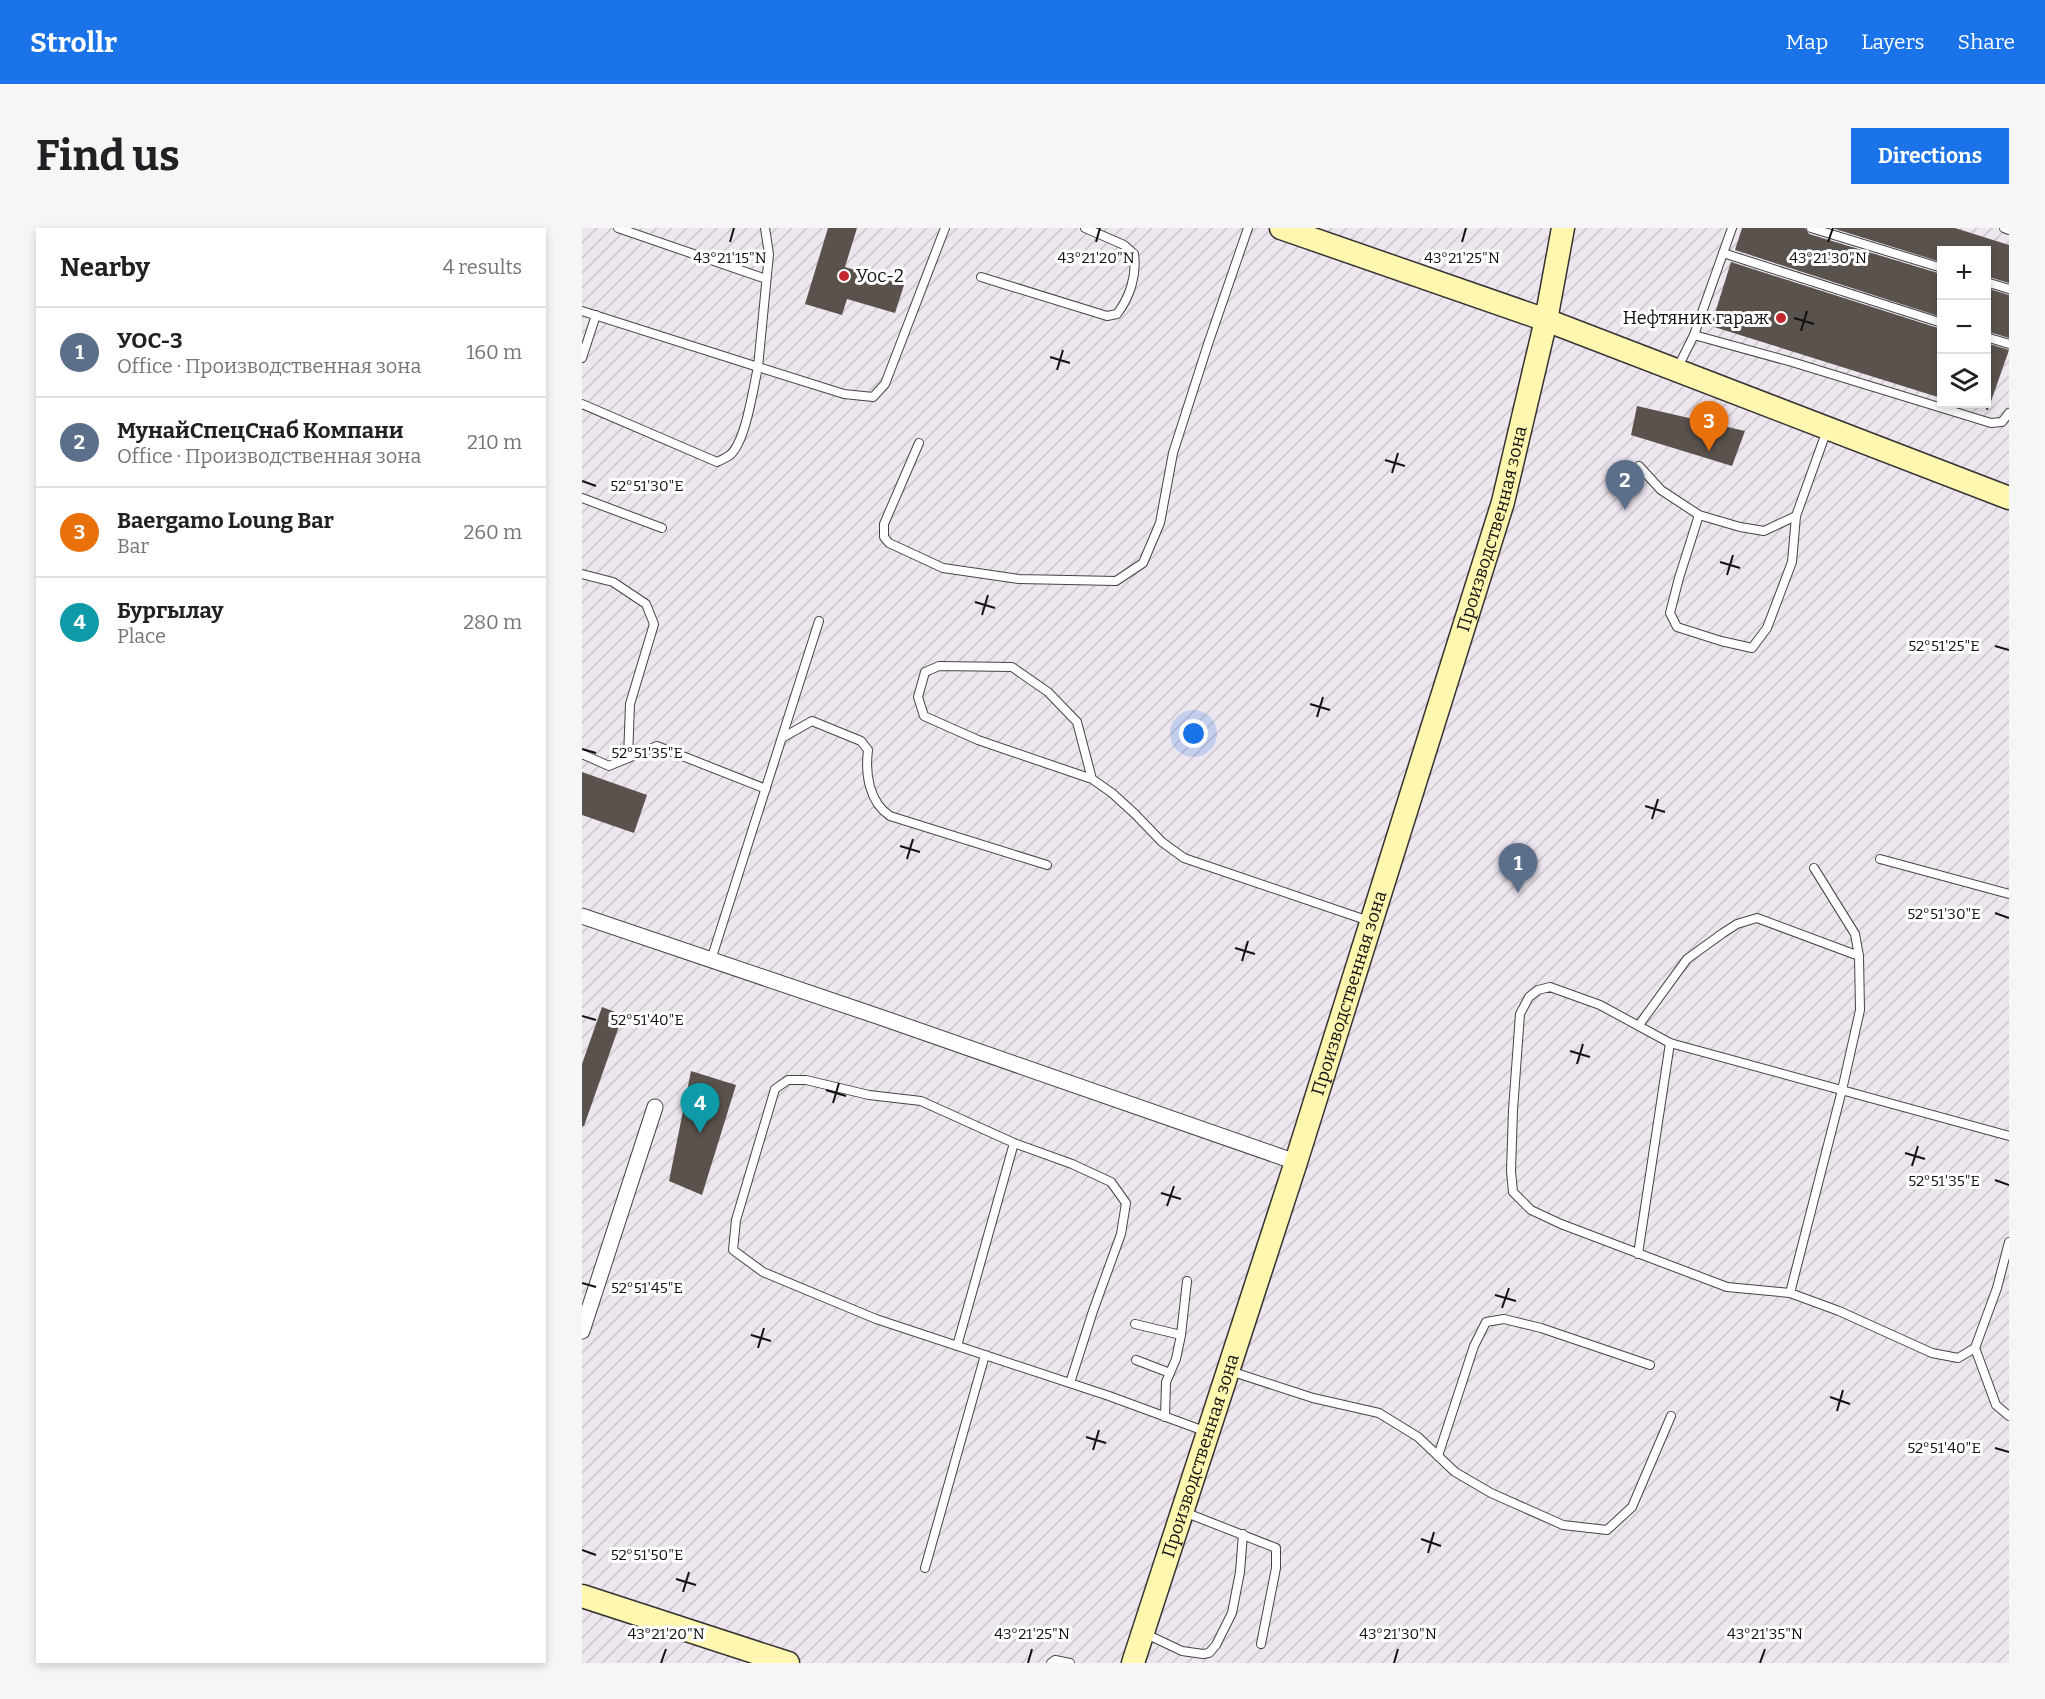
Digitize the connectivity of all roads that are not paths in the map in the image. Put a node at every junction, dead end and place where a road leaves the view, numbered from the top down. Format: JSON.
{"nodes":[{"id":1,"x":618,"y":228,"type":"edge"},
{"id":2,"x":765,"y":228,"type":"edge"},
{"id":3,"x":945,"y":228,"type":"edge"},
{"id":4,"x":1085,"y":228,"type":"edge"},
{"id":5,"x":1248,"y":228,"type":"edge"},
{"id":6,"x":1281,"y":228,"type":"edge"},
{"id":7,"x":1563,"y":228,"type":"edge"},
{"id":8,"x":1732,"y":228,"type":"edge"},
{"id":9,"x":1811,"y":228,"type":"edge"},
{"id":10,"x":2004,"y":228,"type":"edge"},
{"id":11,"x":2009,"y":230,"type":"edge"},
{"id":12,"x":1314,"y":233,"type":"edge"},
{"id":13,"x":1723,"y":254,"type":"junction"},
{"id":14,"x":1937,"y":267,"type":"edge"},
{"id":15,"x":981,"y":277,"type":"dead end"},
{"id":16,"x":766,"y":279,"type":"junction"},
{"id":17,"x":1991,"y":284,"type":"edge"},
{"id":18,"x":2009,"y":289,"type":"edge"},
{"id":19,"x":582,"y":311,"type":"edge"},
{"id":20,"x":596,"y":315,"type":"junction"},
{"id":21,"x":1546,"y":320,"type":"junction"},
{"id":22,"x":1937,"y":322,"type":"edge"},
{"id":23,"x":1694,"y":335,"type":"junction"},
{"id":24,"x":1991,"y":339,"type":"edge"},
{"id":25,"x":2009,"y":344,"type":"edge"},
{"id":26,"x":582,"y":358,"type":"edge"},
{"id":27,"x":758,"y":368,"type":"junction"},
{"id":28,"x":1676,"y":370,"type":"junction"},
{"id":29,"x":582,"y":404,"type":"edge"},
{"id":30,"x":2009,"y":413,"type":"edge"},
{"id":31,"x":1828,"y":429,"type":"junction"},
{"id":32,"x":919,"y":443,"type":"dead end"},
{"id":33,"x":1639,"y":465,"type":"dead end"},
{"id":34,"x":582,"y":498,"type":"edge"},
{"id":35,"x":2009,"y":498,"type":"edge"},
{"id":36,"x":1699,"y":515,"type":"junction"},
{"id":37,"x":1796,"y":516,"type":"junction"},
{"id":38,"x":662,"y":528,"type":"dead end"},
{"id":39,"x":582,"y":574,"type":"edge"},
{"id":40,"x":819,"y":621,"type":"dead end"},
{"id":41,"x":782,"y":738,"type":"junction"},
{"id":42,"x":582,"y":754,"type":"edge"},
{"id":43,"x":628,"y":758,"type":"junction"},
{"id":44,"x":1092,"y":779,"type":"junction"},
{"id":45,"x":766,"y":789,"type":"junction"},
{"id":46,"x":1880,"y":859,"type":"dead end"},
{"id":47,"x":1047,"y":865,"type":"dead end"},
{"id":48,"x":1814,"y":868,"type":"dead end"},
{"id":49,"x":2009,"y":894,"type":"edge"},
{"id":50,"x":582,"y":916,"type":"edge"},
{"id":51,"x":1371,"y":922,"type":"junction"},
{"id":52,"x":1859,"y":956,"type":"junction"},
{"id":53,"x":711,"y":960,"type":"junction"},
{"id":54,"x":1639,"y":1025,"type":"junction"},
{"id":55,"x":1670,"y":1043,"type":"junction"},
{"id":56,"x":1842,"y":1090,"type":"junction"},
{"id":57,"x":655,"y":1107,"type":"dead end"},
{"id":58,"x":2009,"y":1136,"type":"edge"},
{"id":59,"x":1014,"y":1143,"type":"junction"},
{"id":60,"x":1296,"y":1162,"type":"junction"},
{"id":61,"x":2009,"y":1242,"type":"edge"},
{"id":62,"x":1638,"y":1254,"type":"junction"},
{"id":63,"x":1187,"y":1281,"type":"dead end"},
{"id":64,"x":1790,"y":1293,"type":"junction"},
{"id":65,"x":1135,"y":1324,"type":"dead end"},
{"id":66,"x":582,"y":1331,"type":"edge"},
{"id":67,"x":1181,"y":1335,"type":"junction"},
{"id":68,"x":957,"y":1346,"type":"junction"},
{"id":69,"x":1976,"y":1348,"type":"junction"},
{"id":70,"x":985,"y":1355,"type":"junction"},
{"id":71,"x":1136,"y":1360,"type":"dead end"},
{"id":72,"x":1650,"y":1365,"type":"dead end"},
{"id":73,"x":1228,"y":1371,"type":"junction"},
{"id":74,"x":1170,"y":1374,"type":"junction"},
{"id":75,"x":1070,"y":1383,"type":"junction"},
{"id":76,"x":1671,"y":1416,"type":"dead end"},
{"id":77,"x":2009,"y":1416,"type":"edge"},
{"id":78,"x":1165,"y":1417,"type":"junction"},
{"id":79,"x":1208,"y":1433,"type":"junction"},
{"id":80,"x":1438,"y":1456,"type":"junction"},
{"id":81,"x":1183,"y":1511,"type":"junction"},
{"id":82,"x":1243,"y":1534,"type":"junction"},
{"id":83,"x":925,"y":1568,"type":"dead end"},
{"id":84,"x":582,"y":1596,"type":"edge"},
{"id":85,"x":1143,"y":1633,"type":"junction"},
{"id":86,"x":1261,"y":1644,"type":"dead end"},
{"id":87,"x":788,"y":1663,"type":"edge"},
{"id":88,"x":1051,"y":1663,"type":"edge"},
{"id":89,"x":1070,"y":1663,"type":"edge"},
{"id":90,"x":1133,"y":1663,"type":"edge"}],
"edges":[{"from":1,"to":16,"type":"lane"},
{"from":2,"to":16,"type":"lane"},
{"from":3,"to":27,"type":"lane"},
{"from":4,"to":15,"type":"lane"},
{"from":5,"to":32,"type":"lane"},
{"from":6,"to":12,"type":"main road"},
{"from":7,"to":21,"type":"main road","name":"Производственная зона"},
{"from":8,"to":13,"type":"lane"},
{"from":9,"to":14,"type":"lane"},
{"from":10,"to":11,"type":"lane"},
{"from":12,"to":21,"type":"main road"},
{"from":13,"to":22,"type":"lane"},
{"from":13,"to":23,"type":"lane"},
{"from":16,"to":27,"type":"lane"},
{"from":17,"to":18,"type":"lane"},
{"from":19,"to":20,"type":"lane"},
{"from":20,"to":26,"type":"lane"},
{"from":20,"to":27,"type":"lane"},
{"from":21,"to":28,"type":"main road"},
{"from":21,"to":51,"type":"main road","name":"Производственная зона"},
{"from":23,"to":28,"type":"lane"},
{"from":23,"to":30,"type":"lane"},
{"from":24,"to":25,"type":"lane"},
{"from":27,"to":29,"type":"lane"},
{"from":28,"to":31,"type":"main road"},
{"from":31,"to":35,"type":"main road"},
{"from":31,"to":37,"type":"lane"},
{"from":33,"to":36,"type":"lane"},
{"from":34,"to":38,"type":"lane"},
{"from":36,"to":37,"type":"lane"},
{"from":36,"to":37,"type":"lane"},
{"from":39,"to":43,"type":"lane"},
{"from":40,"to":41,"type":"lane"},
{"from":41,"to":45,"type":"lane"},
{"from":41,"to":47,"type":"lane"},
{"from":42,"to":43,"type":"lane"},
{"from":43,"to":45,"type":"lane"},
{"from":44,"to":44,"type":"lane"},
{"from":44,"to":51,"type":"lane"},
{"from":45,"to":53,"type":"lane"},
{"from":46,"to":49,"type":"lane"},
{"from":48,"to":52,"type":"lane"},
{"from":50,"to":53,"type":"street"},
{"from":51,"to":60,"type":"main road","name":"Производственная зона"},
{"from":52,"to":54,"type":"lane"},
{"from":52,"to":56,"type":"lane"},
{"from":53,"to":60,"type":"street"},
{"from":54,"to":55,"type":"lane"},
{"from":54,"to":62,"type":"lane"},
{"from":55,"to":56,"type":"lane"},
{"from":55,"to":62,"type":"lane"},
{"from":56,"to":58,"type":"lane"},
{"from":56,"to":64,"type":"lane"},
{"from":57,"to":66,"type":"street"},
{"from":59,"to":68,"type":"lane"},
{"from":59,"to":68,"type":"lane"},
{"from":59,"to":75,"type":"lane"},
{"from":60,"to":73,"type":"main road","name":"Производственная зона"},
{"from":61,"to":69,"type":"lane"},
{"from":62,"to":64,"type":"lane"},
{"from":63,"to":67,"type":"lane"},
{"from":64,"to":69,"type":"lane"},
{"from":65,"to":67,"type":"lane"},
{"from":67,"to":74,"type":"lane"},
{"from":68,"to":70,"type":"lane"},
{"from":69,"to":77,"type":"lane"},
{"from":70,"to":75,"type":"lane"},
{"from":70,"to":83,"type":"lane"},
{"from":71,"to":74,"type":"lane"},
{"from":72,"to":80,"type":"lane"},
{"from":73,"to":79,"type":"main road","name":"Производственная зона"},
{"from":73,"to":80,"type":"lane"},
{"from":74,"to":78,"type":"lane"},
{"from":75,"to":78,"type":"lane"},
{"from":76,"to":80,"type":"lane"},
{"from":78,"to":79,"type":"lane"},
{"from":79,"to":81,"type":"main road","name":"Производственная зона"},
{"from":81,"to":82,"type":"lane"},
{"from":81,"to":85,"type":"main road","name":"Производственная зона"},
{"from":82,"to":85,"type":"lane"},
{"from":82,"to":86,"type":"lane"},
{"from":84,"to":87,"type":"main road"},
{"from":85,"to":90,"type":"main road","name":"Производственная зона"},
{"from":88,"to":89,"type":"lane"}]}
